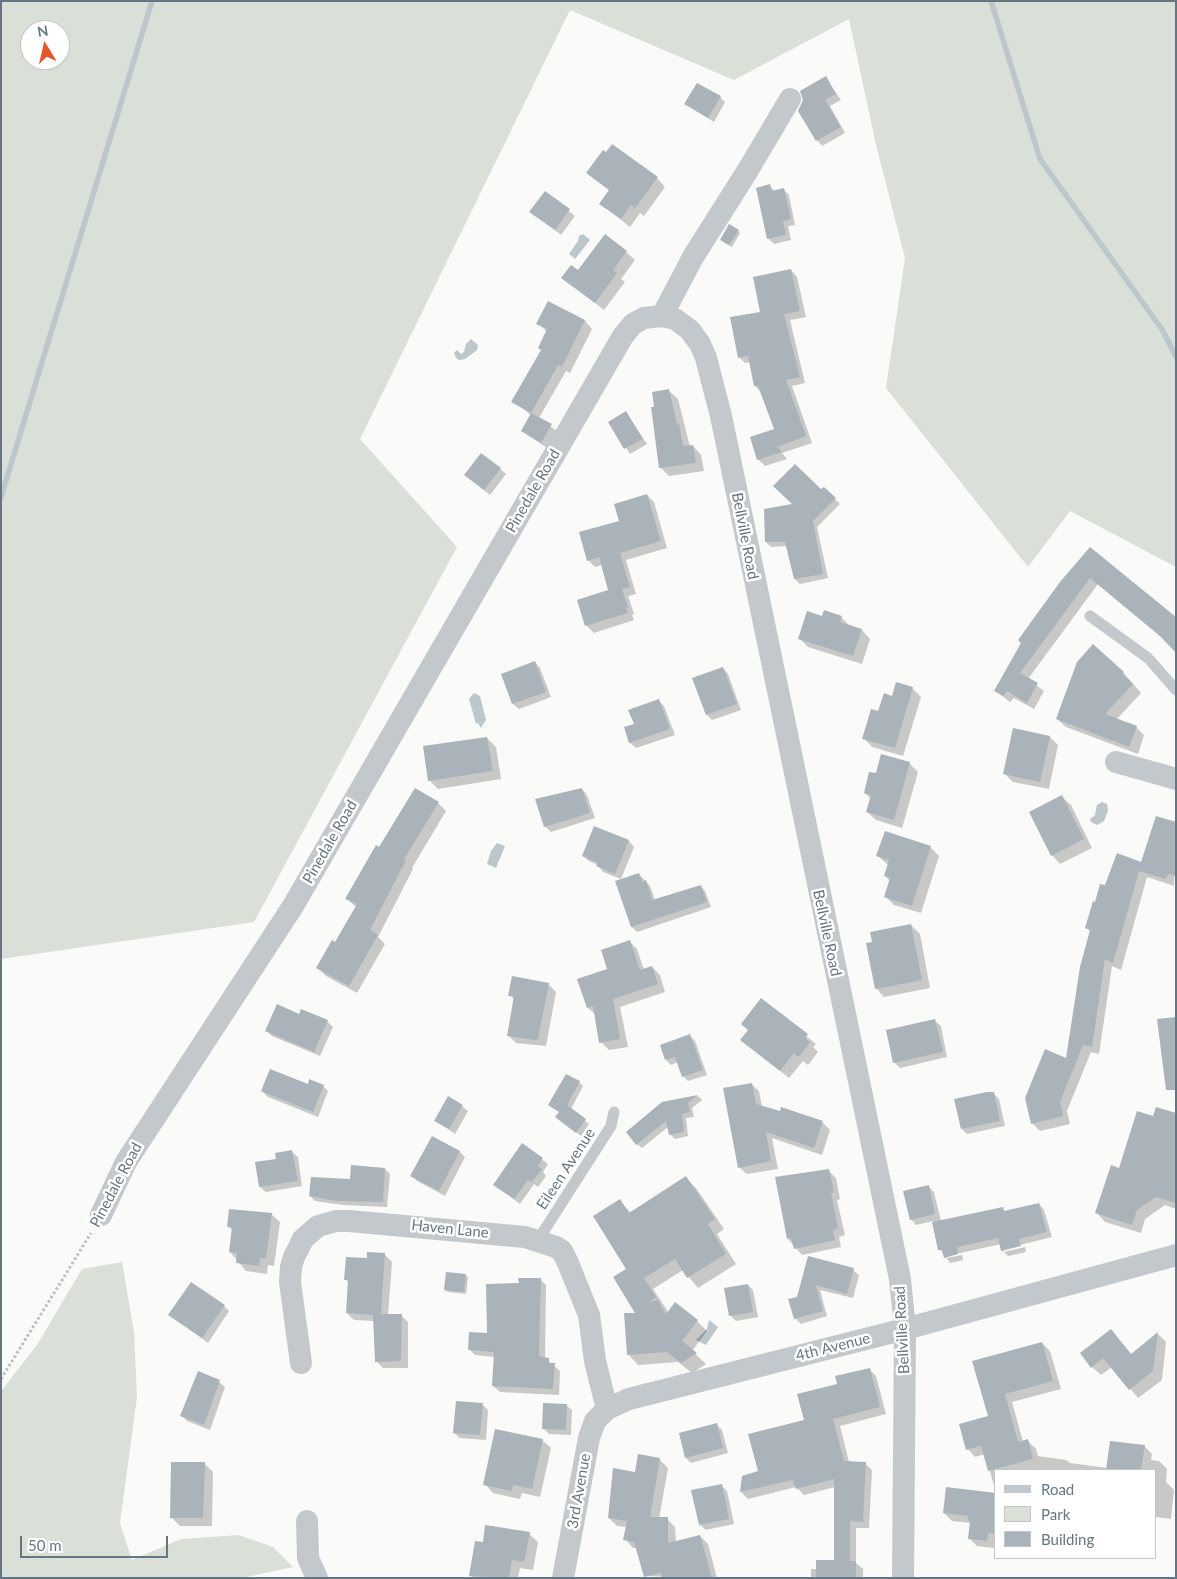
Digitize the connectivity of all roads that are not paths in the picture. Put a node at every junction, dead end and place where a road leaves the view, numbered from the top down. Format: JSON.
{"nodes":[{"id":1,"x":790,"y":99,"type":"dead end"},
{"id":2,"x":662,"y":316,"type":"junction"},
{"id":3,"x":1090,"y":616,"type":"dead end"},
{"id":4,"x":1176,"y":690,"type":"edge"},
{"id":5,"x":1116,"y":762,"type":"dead end"},
{"id":6,"x":1176,"y":779,"type":"edge"},
{"id":7,"x":614,"y":1112,"type":"dead end"},
{"id":8,"x":102,"y":1215,"type":"road end"},
{"id":9,"x":538,"y":1240,"type":"junction"},
{"id":10,"x":1176,"y":1255,"type":"edge"},
{"id":11,"x":905,"y":1329,"type":"junction"},
{"id":12,"x":301,"y":1363,"type":"dead end"},
{"id":13,"x":607,"y":1409,"type":"junction"},
{"id":14,"x":307,"y":1521,"type":"dead end"},
{"id":15,"x":317,"y":1578,"type":"edge"},
{"id":16,"x":563,"y":1578,"type":"edge"},
{"id":17,"x":903,"y":1578,"type":"edge"}],
"edges":[{"from":1,"to":2,"type":"street"},
{"from":2,"to":8,"type":"street","name":"Pinedale Road"},
{"from":2,"to":11,"type":"street","name":"Bellville Road"},
{"from":3,"to":4,"type":"lane"},
{"from":5,"to":6,"type":"street"},
{"from":7,"to":9,"type":"lane","name":"Eileen Avenue"},
{"from":9,"to":12,"type":"street","name":"Haven Lane"},
{"from":9,"to":13,"type":"street","name":"Haven Lane"},
{"from":10,"to":11,"type":"street","name":"4th Avenue"},
{"from":11,"to":13,"type":"street","name":"4th Avenue"},
{"from":11,"to":17,"type":"street","name":"Bellville Road"},
{"from":13,"to":16,"type":"street","name":"3rd Avenue"},
{"from":14,"to":15,"type":"street"}]}
